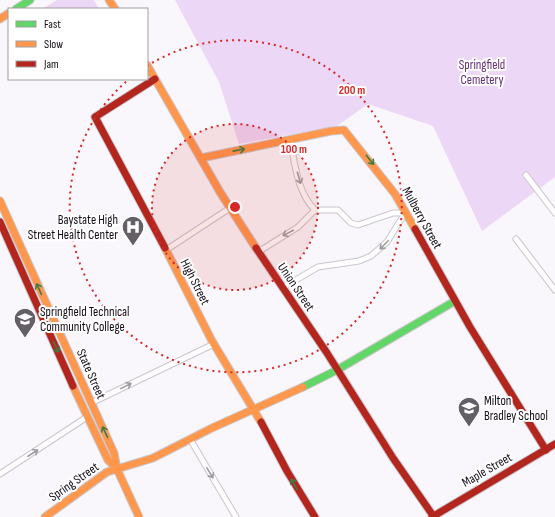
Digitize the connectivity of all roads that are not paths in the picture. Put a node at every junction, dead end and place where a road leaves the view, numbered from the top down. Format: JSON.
{"nodes":[{"id":1,"x":30,"y":0,"type":"edge"},
{"id":2,"x":18,"y":8,"type":"edge"},
{"id":3,"x":148,"y":67,"type":"edge"},
{"id":4,"x":155,"y":79,"type":"junction"},
{"id":5,"x":290,"y":140,"type":"junction"},
{"id":6,"x":201,"y":158,"type":"junction"},
{"id":7,"x":526,"y":175,"type":"dead end"},
{"id":8,"x":0,"y":201,"type":"edge"},
{"id":9,"x":230,"y":208,"type":"junction"},
{"id":10,"x":315,"y":210,"type":"junction"},
{"id":11,"x":554,"y":211,"type":"edge"},
{"id":12,"x":405,"y":213,"type":"junction"},
{"id":13,"x":0,"y":222,"type":"edge"},
{"id":14,"x":516,"y":239,"type":"dead end"},
{"id":15,"x":166,"y":250,"type":"junction"},
{"id":16,"x":258,"y":252,"type":"junction"},
{"id":17,"x":282,"y":288,"type":"junction"},
{"id":18,"x":555,"y":290,"type":"edge"},
{"id":19,"x":455,"y":301,"type":"junction"},
{"id":20,"x":214,"y":344,"type":"junction"},
{"id":21,"x":337,"y":370,"type":"junction"},
{"id":22,"x":91,"y":403,"type":"junction"},
{"id":23,"x":254,"y":409,"type":"junction"},
{"id":24,"x":87,"y":416,"type":"junction"},
{"id":25,"x":190,"y":439,"type":"junction"},
{"id":26,"x":555,"y":444,"type":"edge"},
{"id":27,"x":546,"y":450,"type":"junction"},
{"id":28,"x":117,"y":469,"type":"junction"},
{"id":29,"x":0,"y":474,"type":"edge"},
{"id":30,"x":45,"y":517,"type":"edge"},
{"id":31,"x":139,"y":517,"type":"edge"},
{"id":32,"x":236,"y":517,"type":"edge"},
{"id":33,"x":314,"y":517,"type":"edge"},
{"id":34,"x":433,"y":517,"type":"edge"}],
"edges":[{"from":1,"to":2,"type":"street"},
{"from":3,"to":4,"type":"street","name":"Union Street"},
{"from":4,"to":6,"type":"street","name":"Union Street"},
{"from":4,"to":15,"type":"street","name":"High Street"},
{"from":6,"to":5,"type":"street","name":"Mulberry Street","one_way":true},
{"from":5,"to":10,"type":"street","one_way":true},
{"from":5,"to":12,"type":"street","name":"Mulberry Street","one_way":true},
{"from":6,"to":9,"type":"street","name":"Union Street"},
{"from":7,"to":11,"type":"street"},
{"from":22,"to":8,"type":"street","name":"State Street","one_way":true},
{"from":9,"to":15,"type":"street"},
{"from":9,"to":16,"type":"street","name":"Union Street"},
{"from":10,"to":12,"type":"street"},
{"from":10,"to":16,"type":"street","one_way":true},
{"from":12,"to":17,"type":"street","one_way":true},
{"from":12,"to":19,"type":"street","name":"Mulberry Street"},
{"from":13,"to":24,"type":"street","name":"State Street","one_way":true},
{"from":14,"to":18,"type":"street"},
{"from":15,"to":20,"type":"street","name":"High Street"},
{"from":16,"to":17,"type":"street","name":"Union Street"},
{"from":17,"to":21,"type":"street","name":"Union Street"},
{"from":19,"to":21,"type":"street","name":"Spring Street"},
{"from":19,"to":27,"type":"street","name":"Mulberry Street"},
{"from":22,"to":20,"type":"street","one_way":true},
{"from":20,"to":23,"type":"street","name":"High Street"},
{"from":21,"to":23,"type":"street","name":"Spring Street"},
{"from":21,"to":34,"type":"street","name":"Union Street"},
{"from":28,"to":22,"type":"street","name":"State Street","one_way":true},
{"from":23,"to":25,"type":"street","name":"Spring Street"},
{"from":33,"to":23,"type":"street","name":"High Street","one_way":true},
{"from":24,"to":28,"type":"street","name":"State Street"},
{"from":29,"to":24,"type":"street","one_way":true},
{"from":25,"to":28,"type":"street","name":"Spring Street"},
{"from":25,"to":32,"type":"street","one_way":true},
{"from":26,"to":27,"type":"street","name":"Maple Street"},
{"from":27,"to":34,"type":"street","name":"Maple Street"},
{"from":28,"to":30,"type":"street","name":"Spring Street"},
{"from":28,"to":31,"type":"street","name":"State Street"}]}
